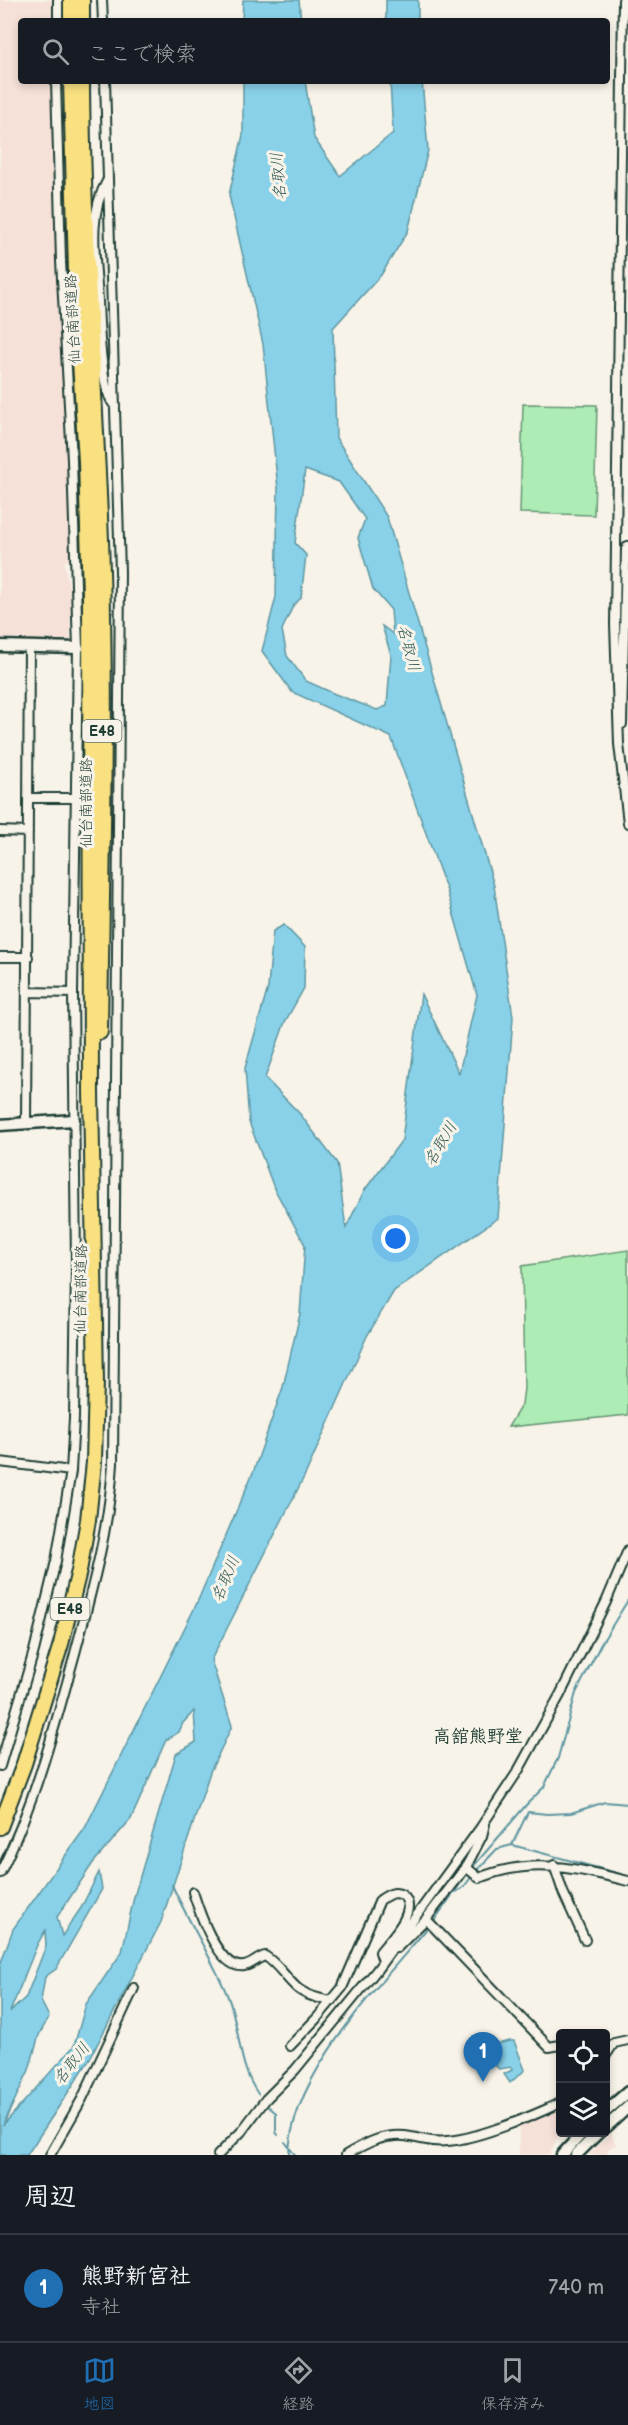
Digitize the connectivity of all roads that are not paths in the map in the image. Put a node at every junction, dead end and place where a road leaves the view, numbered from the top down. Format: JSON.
{"nodes":[{"id":1,"x":58,"y":0,"type":"edge"},
{"id":2,"x":71,"y":0,"type":"edge"},
{"id":3,"x":82,"y":0,"type":"edge"},
{"id":4,"x":102,"y":0,"type":"edge"},
{"id":5,"x":623,"y":0,"type":"edge"},
{"id":6,"x":58,"y":18,"type":"edge"},
{"id":7,"x":71,"y":18,"type":"edge"},
{"id":8,"x":82,"y":18,"type":"edge"},
{"id":9,"x":103,"y":18,"type":"edge"},
{"id":10,"x":625,"y":27,"type":"edge"},
{"id":11,"x":57,"y":84,"type":"edge"},
{"id":12,"x":71,"y":84,"type":"edge"},
{"id":13,"x":82,"y":84,"type":"edge"},
{"id":14,"x":105,"y":84,"type":"edge"},
{"id":15,"x":107,"y":181,"type":"junction"},
{"id":16,"x":115,"y":406,"type":"junction"},
{"id":17,"x":628,"y":546,"type":"edge"},
{"id":18,"x":0,"y":646,"type":"edge"},
{"id":19,"x":29,"y":647,"type":"junction"},
{"id":20,"x":78,"y":648,"type":"junction"},
{"id":21,"x":619,"y":744,"type":"junction"},
{"id":22,"x":28,"y":798,"type":"junction"},
{"id":23,"x":76,"y":798,"type":"junction"},
{"id":24,"x":628,"y":823,"type":"edge"},
{"id":25,"x":0,"y":831,"type":"edge"},
{"id":26,"x":28,"y":832,"type":"junction"},
{"id":27,"x":0,"y":957,"type":"edge"},
{"id":28,"x":28,"y":957,"type":"junction"},
{"id":29,"x":28,"y":992,"type":"junction"},
{"id":30,"x":74,"y":993,"type":"junction"},
{"id":31,"x":74,"y":1120,"type":"junction"},
{"id":32,"x":26,"y":1124,"type":"junction"},
{"id":33,"x":0,"y":1125,"type":"edge"},
{"id":34,"x":96,"y":1382,"type":"junction"},
{"id":35,"x":0,"y":1462,"type":"edge"},
{"id":36,"x":71,"y":1471,"type":"junction"},
{"id":37,"x":628,"y":1550,"type":"edge"},
{"id":38,"x":0,"y":1766,"type":"edge"},
{"id":39,"x":486,"y":1820,"type":"junction"},
{"id":40,"x":0,"y":1827,"type":"edge"},
{"id":41,"x":554,"y":1865,"type":"junction"},
{"id":42,"x":466,"y":1867,"type":"junction"},
{"id":43,"x":0,"y":1873,"type":"edge"},
{"id":44,"x":628,"y":1881,"type":"edge"},
{"id":45,"x":193,"y":1892,"type":"dead end"},
{"id":46,"x":429,"y":1922,"type":"junction"},
{"id":47,"x":585,"y":1940,"type":"dead end"},
{"id":48,"x":385,"y":1958,"type":"junction"},
{"id":49,"x":134,"y":1988,"type":"dead end"},
{"id":50,"x":332,"y":2001,"type":"junction"},
{"id":51,"x":628,"y":2040,"type":"edge"},
{"id":52,"x":610,"y":2044,"type":"edge"},
{"id":53,"x":290,"y":2046,"type":"dead end"},
{"id":54,"x":556,"y":2046,"type":"edge"},
{"id":55,"x":628,"y":2092,"type":"edge"},
{"id":56,"x":556,"y":2105,"type":"edge"},
{"id":57,"x":610,"y":2108,"type":"edge"},
{"id":58,"x":628,"y":2108,"type":"edge"},
{"id":59,"x":610,"y":2124,"type":"edge"},
{"id":60,"x":579,"y":2137,"type":"edge"},
{"id":61,"x":595,"y":2137,"type":"edge"},
{"id":62,"x":50,"y":2155,"type":"edge"},
{"id":63,"x":218,"y":2155,"type":"edge"},
{"id":64,"x":346,"y":2155,"type":"edge"},
{"id":65,"x":562,"y":2155,"type":"edge"},
{"id":66,"x":576,"y":2155,"type":"edge"}],
"edges":[{"from":1,"to":6,"type":"street"},
{"from":2,"to":7,"type":"highway"},
{"from":3,"to":8,"type":"highway"},
{"from":4,"to":9,"type":"street"},
{"from":5,"to":10,"type":"street"},
{"from":10,"to":21,"type":"street"},
{"from":11,"to":20,"type":"street"},
{"from":12,"to":34,"type":"highway","name":"仙台南部道路","number":"E48"},
{"from":13,"to":34,"type":"highway","name":"仙台南部道路","number":"E48"},
{"from":14,"to":15,"type":"street"},
{"from":15,"to":16,"type":"street"},
{"from":15,"to":16,"type":"street"},
{"from":16,"to":43,"type":"street"},
{"from":17,"to":21,"type":"street"},
{"from":18,"to":19,"type":"street"},
{"from":19,"to":20,"type":"street"},
{"from":19,"to":22,"type":"street"},
{"from":20,"to":23,"type":"street"},
{"from":21,"to":24,"type":"street"},
{"from":22,"to":23,"type":"street"},
{"from":22,"to":26,"type":"street"},
{"from":23,"to":30,"type":"street"},
{"from":25,"to":26,"type":"street"},
{"from":26,"to":28,"type":"street"},
{"from":27,"to":28,"type":"street"},
{"from":28,"to":29,"type":"street"},
{"from":29,"to":30,"type":"street"},
{"from":29,"to":32,"type":"street"},
{"from":30,"to":31,"type":"street"},
{"from":31,"to":32,"type":"street"},
{"from":31,"to":36,"type":"street"},
{"from":32,"to":33,"type":"street"},
{"from":34,"to":40,"type":"highway","name":"仙台南部道路","number":"E48"},
{"from":35,"to":36,"type":"street"},
{"from":36,"to":38,"type":"street"},
{"from":37,"to":39,"type":"street"},
{"from":39,"to":42,"type":"street"},
{"from":39,"to":48,"type":"street"},
{"from":41,"to":42,"type":"street"},
{"from":41,"to":44,"type":"street"},
{"from":41,"to":47,"type":"street"},
{"from":42,"to":46,"type":"street"},
{"from":45,"to":50,"type":"street"},
{"from":46,"to":48,"type":"street"},
{"from":46,"to":54,"type":"street"},
{"from":48,"to":50,"type":"street"},
{"from":48,"to":63,"type":"street"},
{"from":49,"to":62,"type":"street"},
{"from":50,"to":53,"type":"street"},
{"from":51,"to":52,"type":"street"},
{"from":55,"to":57,"type":"street"},
{"from":56,"to":64,"type":"street"},
{"from":58,"to":59,"type":"street"},
{"from":60,"to":65,"type":"street"},
{"from":61,"to":66,"type":"street"}]}
